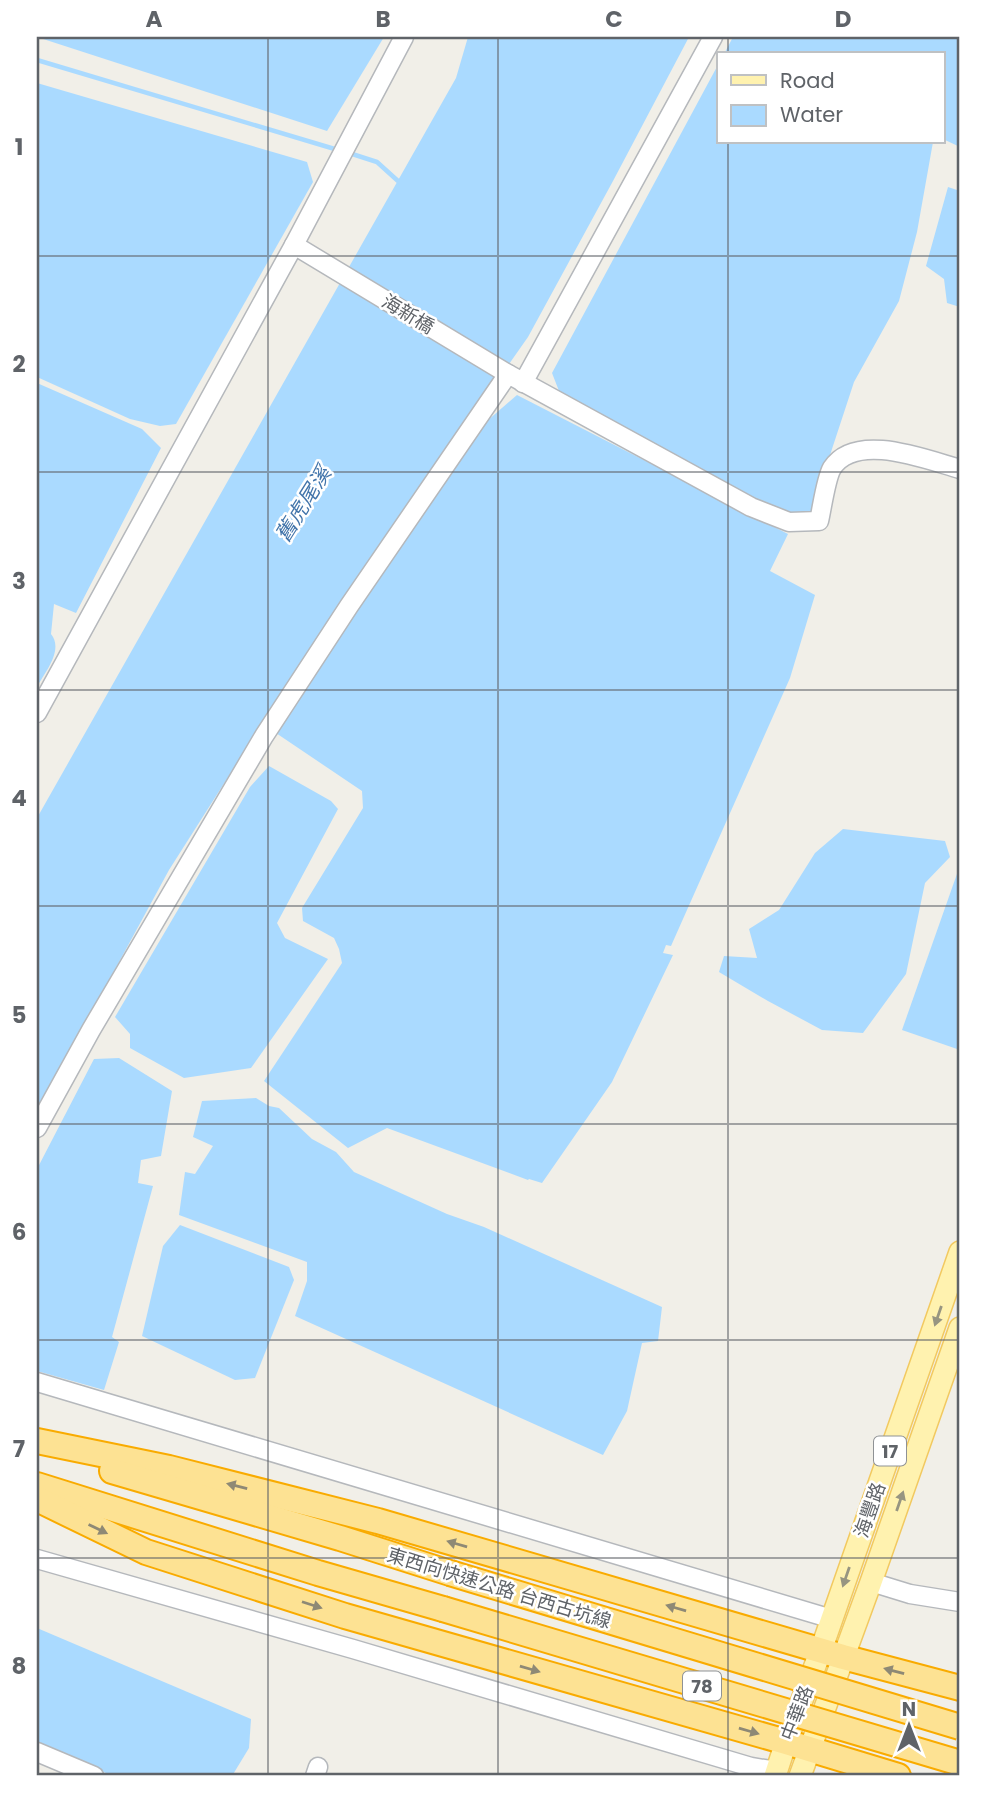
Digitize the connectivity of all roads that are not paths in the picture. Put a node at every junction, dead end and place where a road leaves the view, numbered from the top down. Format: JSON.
{"nodes":[{"id":1,"x":404,"y":37,"type":"edge"},
{"id":2,"x":713,"y":37,"type":"edge"},
{"id":3,"x":294,"y":245,"type":"junction"},
{"id":4,"x":516,"y":378,"type":"junction"},
{"id":5,"x":960,"y":470,"type":"edge"},
{"id":6,"x":37,"y":713,"type":"edge"},
{"id":7,"x":37,"y":1128,"type":"edge"},
{"id":8,"x":960,"y":1252,"type":"edge"},
{"id":9,"x":960,"y":1328,"type":"edge"},
{"id":10,"x":37,"y":1382,"type":"edge"},
{"id":11,"x":37,"y":1441,"type":"edge"},
{"id":12,"x":37,"y":1449,"type":"edge"},
{"id":13,"x":37,"y":1485,"type":"edge"},
{"id":14,"x":37,"y":1499,"type":"edge"},
{"id":15,"x":37,"y":1559,"type":"edge"},
{"id":16,"x":871,"y":1582,"type":"junction"},
{"id":17,"x":960,"y":1602,"type":"edge"},
{"id":18,"x":832,"y":1619,"type":"junction"},
{"id":19,"x":832,"y":1654,"type":"junction"},
{"id":20,"x":960,"y":1688,"type":"edge"},
{"id":21,"x":960,"y":1727,"type":"edge"},
{"id":22,"x":786,"y":1742,"type":"junction"},
{"id":23,"x":810,"y":1749,"type":"junction"},
{"id":24,"x":37,"y":1752,"type":"edge"},
{"id":25,"x":960,"y":1763,"type":"edge"},
{"id":26,"x":776,"y":1774,"type":"edge"},
{"id":27,"x":94,"y":1776,"type":"edge"},
{"id":28,"x":800,"y":1776,"type":"edge"},
{"id":29,"x":898,"y":1776,"type":"edge"}],
"edges":[{"from":1,"to":3,"type":"street"},
{"from":2,"to":4,"type":"street"},
{"from":3,"to":4,"type":"street","name":"海新橋"},
{"from":3,"to":6,"type":"street"},
{"from":4,"to":5,"type":"street","name":"海新橋"},
{"from":4,"to":7,"type":"street"},
{"from":8,"to":18,"type":"main road","name":"海豐路","number":"17","one_way":true},
{"from":16,"to":9,"type":"main road","name":"海豐路","number":"17","one_way":true},
{"from":10,"to":18,"type":"street"},
{"from":19,"to":11,"type":"highway","one_way":true},
{"from":12,"to":21,"type":"highway","name":"東西向快速公路 台西古坑線","number":"78","bridge":true},
{"from":13,"to":25,"type":"highway","name":"東西向快速公路 台西古坑線","number":"78","bridge":true},
{"from":14,"to":22,"type":"highway","one_way":true},
{"from":15,"to":26,"type":"street"},
{"from":16,"to":17,"type":"street"},
{"from":16,"to":19,"type":"main road","name":"海豐路","number":"17"},
{"from":18,"to":19,"type":"main road","name":"海豐路","number":"17"},
{"from":20,"to":19,"type":"highway","one_way":true},
{"from":19,"to":22,"type":"main road","name":"中華路","number":"17"},
{"from":19,"to":23,"type":"main road","name":"中華路","number":"17"},
{"from":22,"to":23,"type":"highway"},
{"from":22,"to":26,"type":"main road","name":"中華路","number":"17"},
{"from":23,"to":28,"type":"main road","name":"中華路","number":"17"},
{"from":23,"to":29,"type":"highway"},
{"from":24,"to":27,"type":"street"}]}
